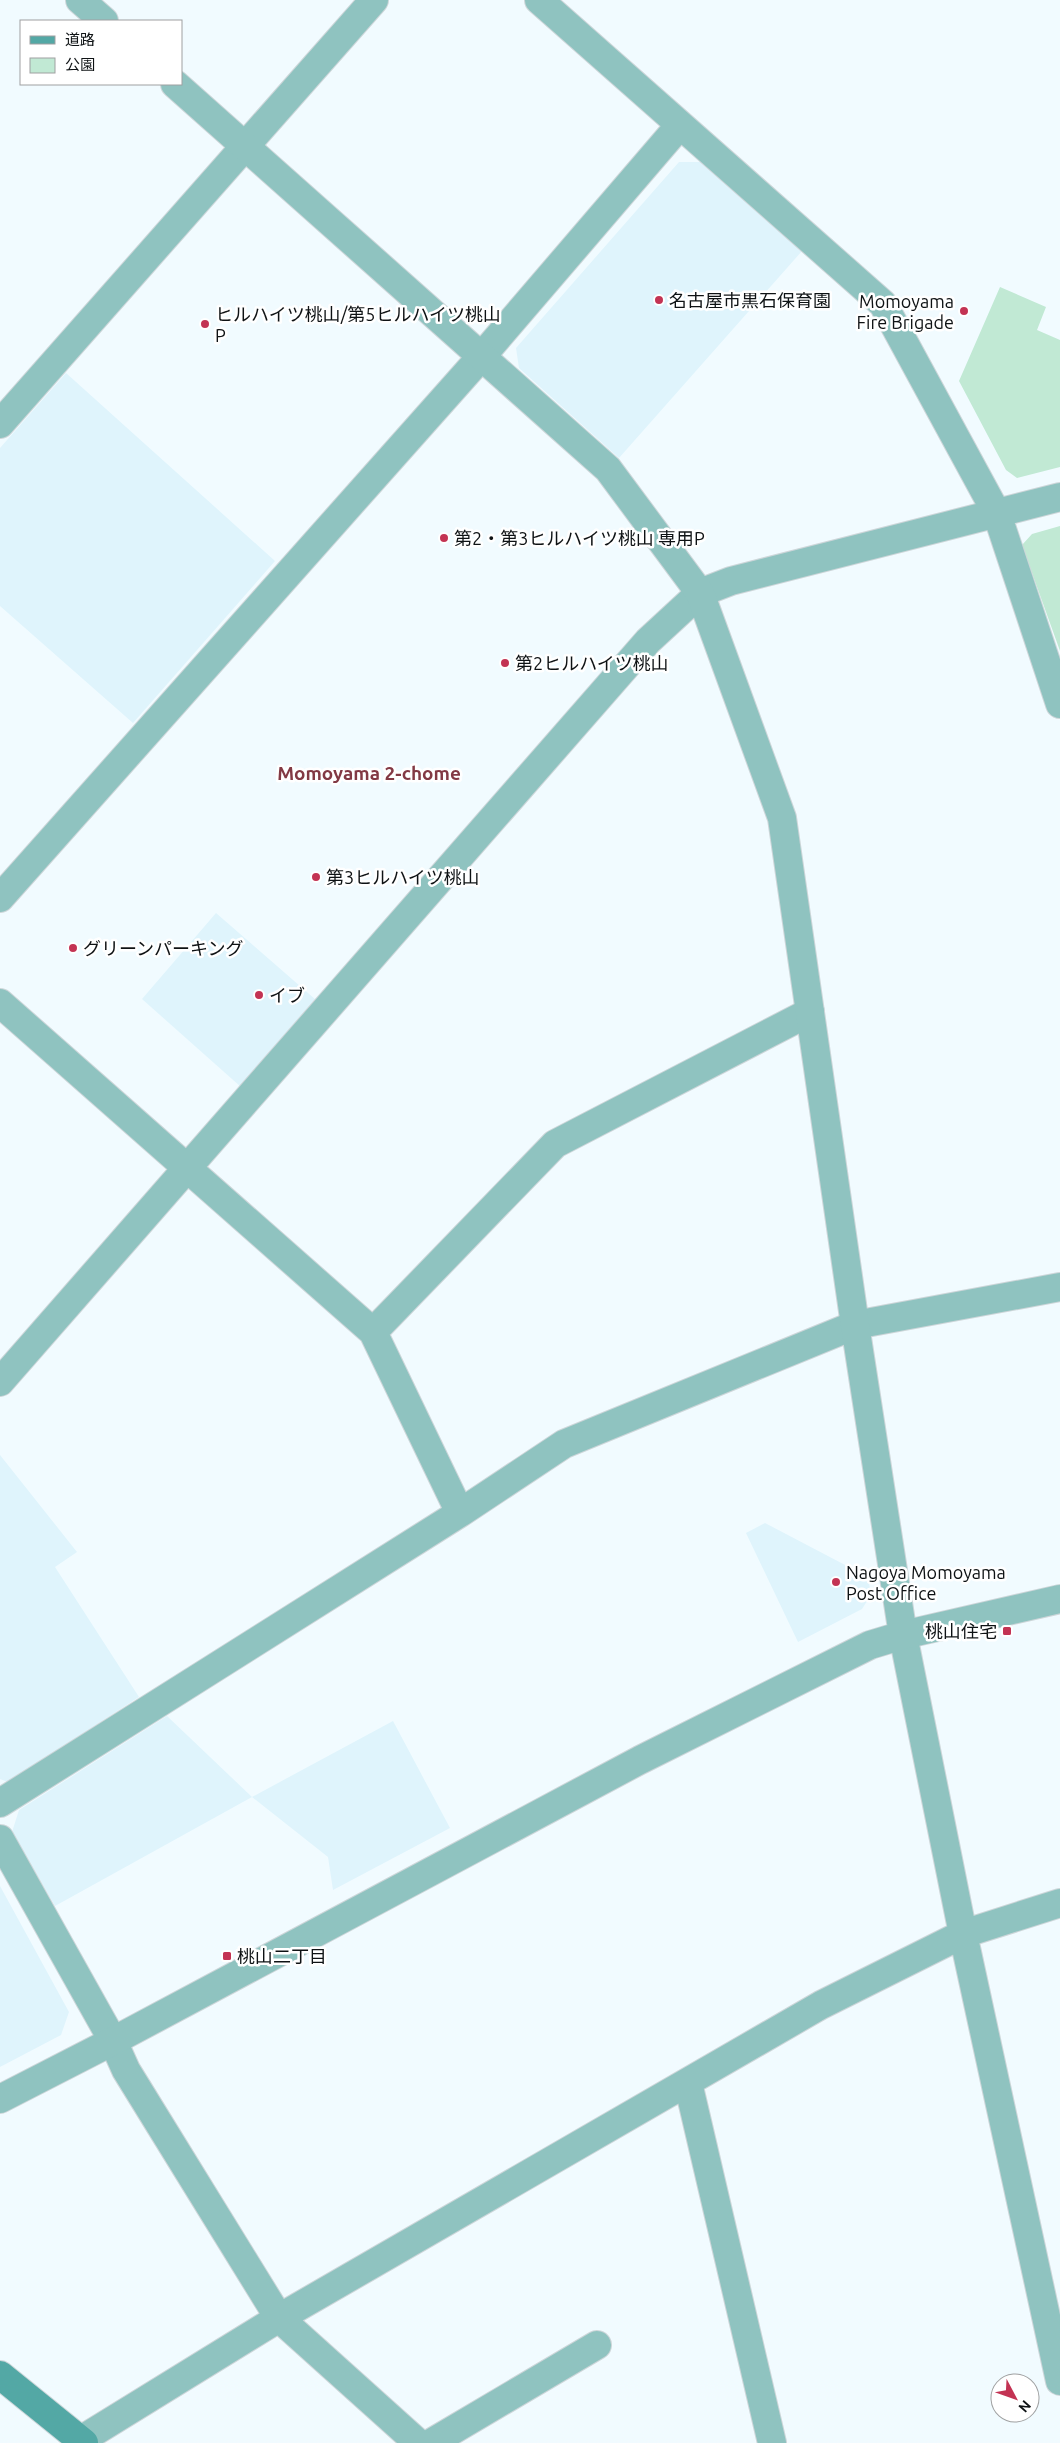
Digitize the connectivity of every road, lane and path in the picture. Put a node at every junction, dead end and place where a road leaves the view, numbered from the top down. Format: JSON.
{"nodes":[{"id":1,"x":80,"y":0,"type":"edge"},
{"id":2,"x":374,"y":0,"type":"edge"},
{"id":3,"x":539,"y":0,"type":"edge"},
{"id":4,"x":103,"y":20,"type":"edge"},
{"id":5,"x":176,"y":85,"type":"edge"},
{"id":6,"x":680,"y":125,"type":"junction"},
{"id":7,"x":245,"y":146,"type":"junction"},
{"id":8,"x":481,"y":358,"type":"junction"},
{"id":9,"x":0,"y":424,"type":"edge"},
{"id":10,"x":1060,"y":497,"type":"edge"},
{"id":11,"x":997,"y":514,"type":"junction"},
{"id":12,"x":700,"y":593,"type":"junction"},
{"id":13,"x":1060,"y":704,"type":"edge"},
{"id":14,"x":0,"y":898,"type":"edge"},
{"id":15,"x":0,"y":1003,"type":"edge"},
{"id":16,"x":810,"y":1012,"type":"junction"},
{"id":17,"x":187,"y":1168,"type":"junction"},
{"id":18,"x":1060,"y":1287,"type":"edge"},
{"id":19,"x":855,"y":1326,"type":"junction"},
{"id":20,"x":373,"y":1332,"type":"junction"},
{"id":21,"x":0,"y":1382,"type":"edge"},
{"id":22,"x":460,"y":1513,"type":"junction"},
{"id":23,"x":1060,"y":1599,"type":"edge"},
{"id":24,"x":903,"y":1635,"type":"junction"},
{"id":25,"x":0,"y":1803,"type":"edge"},
{"id":26,"x":0,"y":1839,"type":"edge"},
{"id":27,"x":1060,"y":1904,"type":"edge"},
{"id":28,"x":963,"y":1934,"type":"junction"},
{"id":29,"x":113,"y":2041,"type":"junction"},
{"id":30,"x":688,"y":2083,"type":"junction"},
{"id":31,"x":0,"y":2099,"type":"edge"},
{"id":32,"x":279,"y":2318,"type":"junction"},
{"id":33,"x":597,"y":2345,"type":"dead end"},
{"id":34,"x":0,"y":2375,"type":"edge"},
{"id":35,"x":1060,"y":2381,"type":"edge"},
{"id":36,"x":82,"y":2442,"type":"edge"},
{"id":37,"x":418,"y":2443,"type":"edge"},
{"id":38,"x":431,"y":2443,"type":"edge"},
{"id":39,"x":772,"y":2443,"type":"edge"}],
"edges":[{"from":1,"to":4,"type":"street"},
{"from":2,"to":7,"type":"street"},
{"from":3,"to":6,"type":"street"},
{"from":5,"to":7,"type":"street"},
{"from":6,"to":8,"type":"street"},
{"from":6,"to":11,"type":"street"},
{"from":7,"to":8,"type":"street"},
{"from":7,"to":9,"type":"street"},
{"from":8,"to":12,"type":"street"},
{"from":8,"to":14,"type":"street"},
{"from":10,"to":11,"type":"street"},
{"from":11,"to":12,"type":"street"},
{"from":11,"to":13,"type":"street"},
{"from":12,"to":16,"type":"street"},
{"from":12,"to":17,"type":"street"},
{"from":15,"to":17,"type":"street"},
{"from":16,"to":19,"type":"street"},
{"from":16,"to":20,"type":"street"},
{"from":17,"to":20,"type":"street"},
{"from":17,"to":21,"type":"street"},
{"from":18,"to":19,"type":"street"},
{"from":19,"to":22,"type":"street"},
{"from":19,"to":24,"type":"street"},
{"from":20,"to":22,"type":"street"},
{"from":22,"to":25,"type":"street"},
{"from":23,"to":24,"type":"street"},
{"from":24,"to":28,"type":"street"},
{"from":24,"to":29,"type":"street"},
{"from":26,"to":29,"type":"street"},
{"from":27,"to":28,"type":"street"},
{"from":28,"to":30,"type":"street"},
{"from":28,"to":35,"type":"street"},
{"from":29,"to":31,"type":"street"},
{"from":29,"to":32,"type":"street"},
{"from":30,"to":32,"type":"street"},
{"from":30,"to":39,"type":"street"},
{"from":32,"to":36,"type":"street"},
{"from":32,"to":37,"type":"street"},
{"from":33,"to":38,"type":"street"},
{"from":34,"to":36,"type":"main road"}]}
